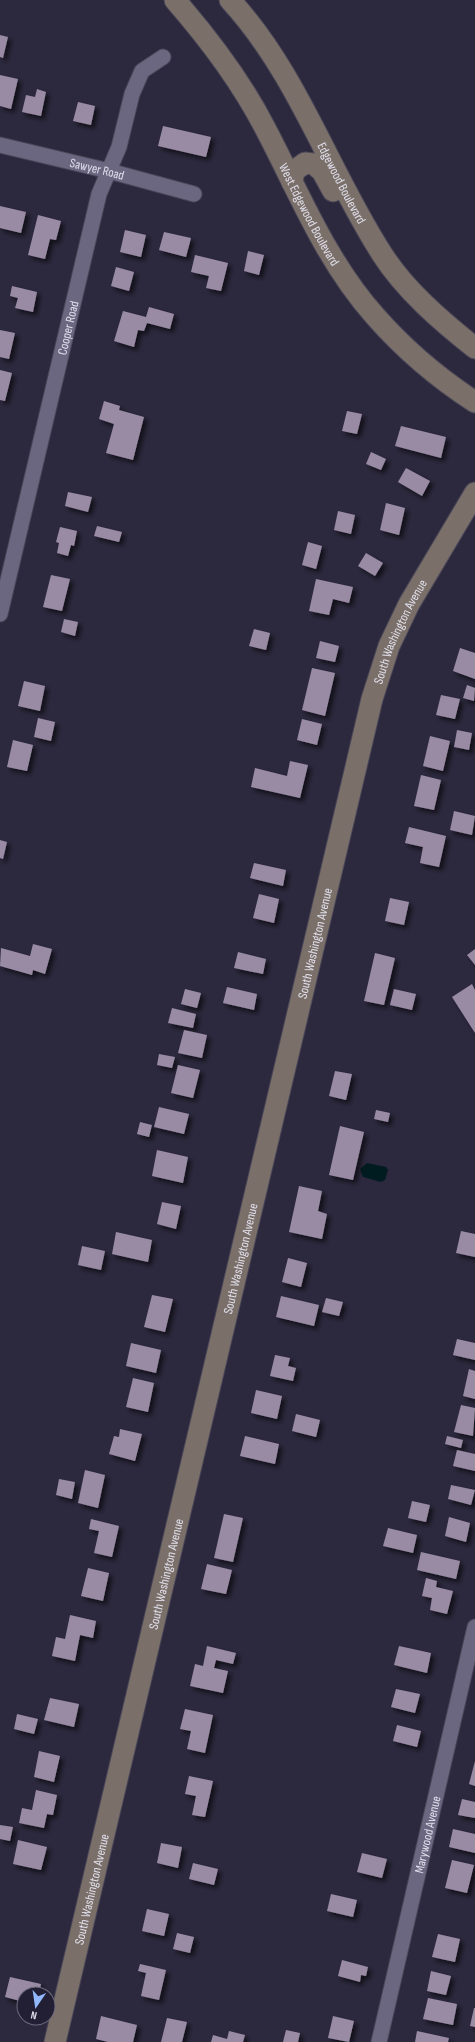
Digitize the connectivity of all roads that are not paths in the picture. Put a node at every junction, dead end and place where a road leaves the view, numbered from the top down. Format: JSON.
{"nodes":[{"id":1,"x":175,"y":0,"type":"edge"},
{"id":2,"x":230,"y":0,"type":"edge"},
{"id":3,"x":163,"y":57,"type":"dead end"},
{"id":4,"x":0,"y":145,"type":"edge"},
{"id":5,"x":109,"y":171,"type":"junction"},
{"id":6,"x":292,"y":182,"type":"junction"},
{"id":7,"x":194,"y":194,"type":"dead end"},
{"id":8,"x":382,"y":254,"type":"junction"},
{"id":9,"x":475,"y":348,"type":"edge"},
{"id":10,"x":475,"y":402,"type":"edge"},
{"id":11,"x":475,"y":493,"type":"edge"},
{"id":12,"x":0,"y":614,"type":"edge"},
{"id":13,"x":475,"y":1627,"type":"edge"},
{"id":14,"x":55,"y":2042,"type":"edge"},
{"id":15,"x":379,"y":2042,"type":"edge"}],
"edges":[{"from":1,"to":6,"type":"street","name":"West Edgewood Boulevard"},
{"from":2,"to":8,"type":"street","name":"Edgewood Boulevard"},
{"from":3,"to":5,"type":"street","name":"Cooper Road"},
{"from":4,"to":5,"type":"street","name":"Sawyer Road"},
{"from":5,"to":7,"type":"street","name":"Sawyer Road"},
{"from":5,"to":12,"type":"street","name":"Cooper Road"},
{"from":6,"to":8,"type":"street"},
{"from":6,"to":10,"type":"street","name":"West Edgewood Boulevard"},
{"from":8,"to":9,"type":"street","name":"Edgewood Boulevard"},
{"from":11,"to":14,"type":"street","name":"South Washington Avenue"},
{"from":13,"to":15,"type":"street","name":"Marywood Avenue"}]}
